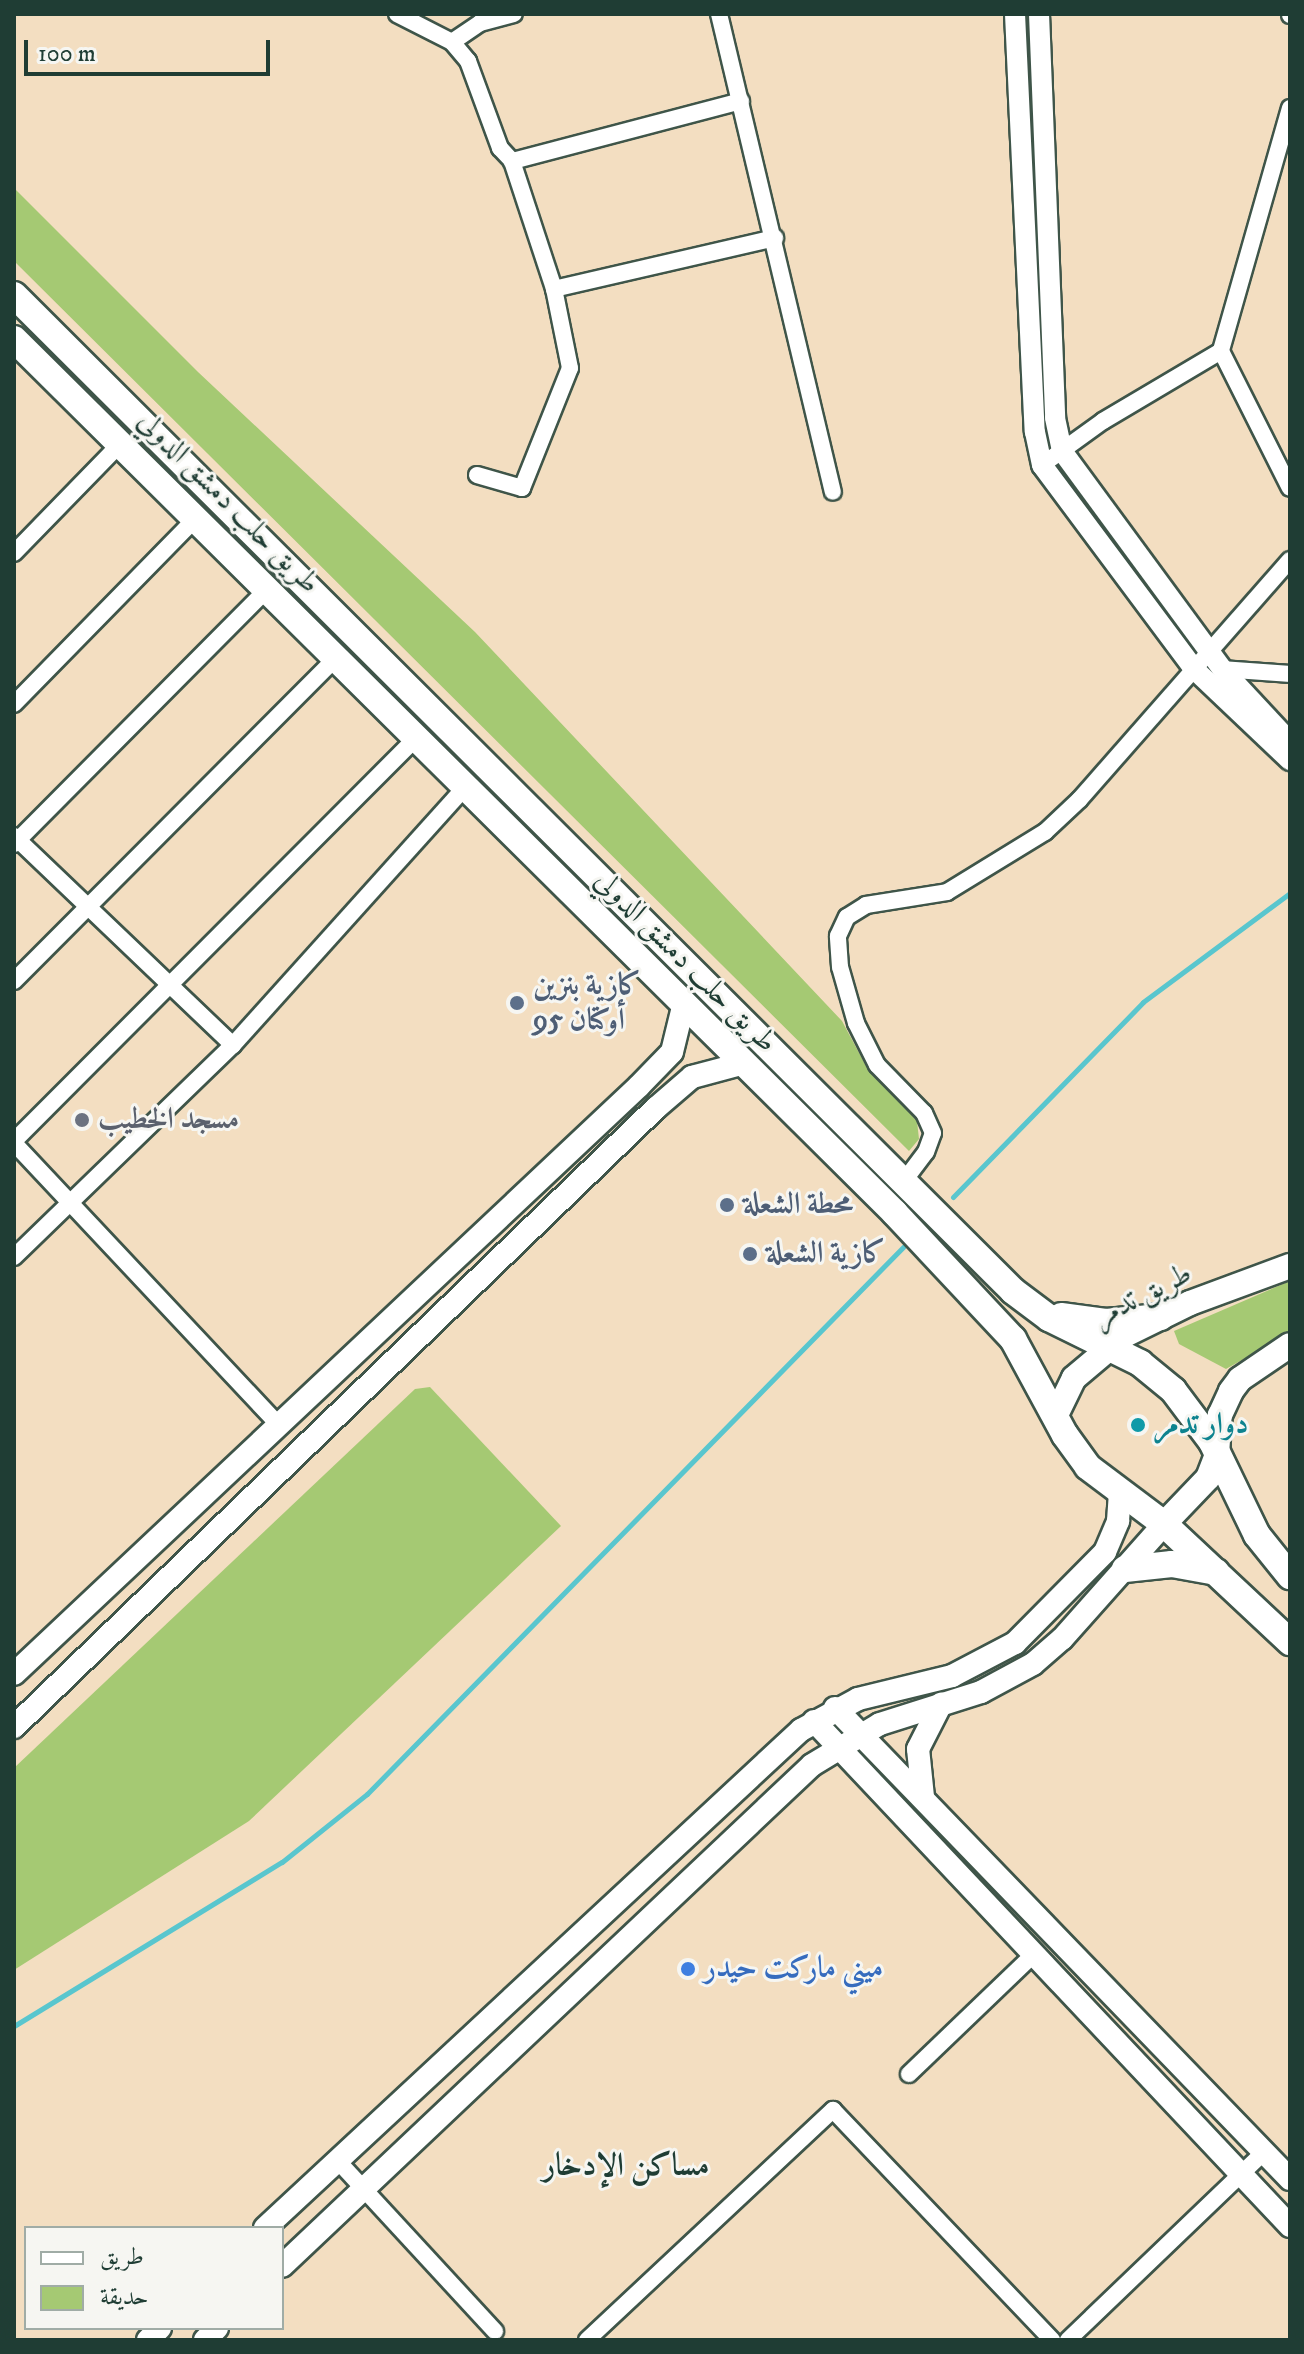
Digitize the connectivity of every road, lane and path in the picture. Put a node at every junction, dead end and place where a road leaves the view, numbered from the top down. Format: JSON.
{"nodes":[{"id":1,"x":397,"y":14,"type":"edge"},
{"id":2,"x":514,"y":14,"type":"edge"},
{"id":3,"x":719,"y":14,"type":"edge"},
{"id":4,"x":1015,"y":14,"type":"edge"},
{"id":5,"x":1039,"y":14,"type":"edge"},
{"id":6,"x":452,"y":42,"type":"junction"},
{"id":7,"x":741,"y":101,"type":"junction"},
{"id":8,"x":1290,"y":108,"type":"edge"},
{"id":9,"x":512,"y":161,"type":"junction"},
{"id":10,"x":775,"y":238,"type":"junction"},
{"id":11,"x":554,"y":289,"type":"junction"},
{"id":12,"x":14,"y":295,"type":"edge"},
{"id":13,"x":14,"y":339,"type":"edge"},
{"id":14,"x":1221,"y":351,"type":"junction"},
{"id":15,"x":121,"y":443,"type":"junction"},
{"id":16,"x":1062,"y":451,"type":"junction"},
{"id":17,"x":1042,"y":465,"type":"junction"},
{"id":18,"x":477,"y":475,"type":"dead end"},
{"id":19,"x":1290,"y":488,"type":"edge"},
{"id":20,"x":833,"y":492,"type":"dead end"},
{"id":21,"x":195,"y":519,"type":"junction"},
{"id":22,"x":14,"y":553,"type":"edge"},
{"id":23,"x":1290,"y":560,"type":"edge"},
{"id":24,"x":268,"y":588,"type":"junction"},
{"id":25,"x":338,"y":656,"type":"junction"},
{"id":26,"x":1217,"y":661,"type":"junction"},
{"id":27,"x":1195,"y":670,"type":"junction"},
{"id":28,"x":1290,"y":674,"type":"edge"},
{"id":29,"x":14,"y":704,"type":"edge"},
{"id":30,"x":417,"y":737,"type":"junction"},
{"id":31,"x":1290,"y":742,"type":"edge"},
{"id":32,"x":1290,"y":760,"type":"edge"},
{"id":33,"x":466,"y":786,"type":"junction"},
{"id":34,"x":15,"y":840,"type":"edge"},
{"id":35,"x":88,"y":907,"type":"junction"},
{"id":36,"x":14,"y":981,"type":"edge"},
{"id":37,"x":172,"y":982,"type":"junction"},
{"id":38,"x":683,"y":1007,"type":"junction"},
{"id":39,"x":233,"y":1045,"type":"junction"},
{"id":40,"x":741,"y":1064,"type":"junction"},
{"id":41,"x":14,"y":1142,"type":"edge"},
{"id":42,"x":904,"y":1181,"type":"junction"},
{"id":43,"x":68,"y":1201,"type":"junction"},
{"id":44,"x":14,"y":1257,"type":"edge"},
{"id":45,"x":1290,"y":1266,"type":"edge"},
{"id":46,"x":1030,"y":1306,"type":"junction"},
{"id":47,"x":1161,"y":1317,"type":"junction"},
{"id":48,"x":1290,"y":1345,"type":"edge"},
{"id":49,"x":1108,"y":1347,"type":"junction"},
{"id":50,"x":1055,"y":1417,"type":"junction"},
{"id":51,"x":278,"y":1424,"type":"junction"},
{"id":52,"x":1217,"y":1454,"type":"junction"},
{"id":53,"x":1120,"y":1494,"type":"junction"},
{"id":54,"x":1164,"y":1524,"type":"junction"},
{"id":55,"x":1125,"y":1569,"type":"junction"},
{"id":56,"x":1218,"y":1572,"type":"junction"},
{"id":57,"x":1290,"y":1576,"type":"edge"},
{"id":58,"x":1290,"y":1642,"type":"edge"},
{"id":59,"x":14,"y":1674,"type":"edge"},
{"id":60,"x":941,"y":1704,"type":"junction"},
{"id":61,"x":835,"y":1708,"type":"junction"},
{"id":62,"x":814,"y":1721,"type":"junction"},
{"id":63,"x":14,"y":1727,"type":"edge"},
{"id":64,"x":860,"y":1733,"type":"junction"},
{"id":65,"x":838,"y":1746,"type":"junction"},
{"id":66,"x":812,"y":1765,"type":"junction"},
{"id":67,"x":867,"y":1776,"type":"junction"},
{"id":68,"x":923,"y":1798,"type":"junction"},
{"id":69,"x":1035,"y":1953,"type":"junction"},
{"id":70,"x":909,"y":2074,"type":"dead end"},
{"id":71,"x":1264,"y":2152,"type":"junction"},
{"id":72,"x":337,"y":2160,"type":"junction"},
{"id":73,"x":1242,"y":2173,"type":"junction"},
{"id":74,"x":1290,"y":2179,"type":"edge"},
{"id":75,"x":363,"y":2188,"type":"junction"},
{"id":76,"x":267,"y":2226,"type":"edge"},
{"id":77,"x":1290,"y":2226,"type":"edge"},
{"id":78,"x":284,"y":2264,"type":"edge"},
{"id":79,"x":495,"y":2331,"type":"dead end"},
{"id":80,"x":1075,"y":2338,"type":"edge"},
{"id":81,"x":587,"y":2340,"type":"edge"},
{"id":82,"x":1052,"y":2340,"type":"edge"}],
"edges":[{"from":1,"to":6,"type":"street"},
{"from":2,"to":6,"type":"street"},
{"from":3,"to":7,"type":"street"},
{"from":4,"to":17,"type":"street"},
{"from":5,"to":16,"type":"street"},
{"from":6,"to":9,"type":"street"},
{"from":7,"to":9,"type":"street"},
{"from":7,"to":10,"type":"street"},
{"from":8,"to":14,"type":"street"},
{"from":9,"to":11,"type":"street"},
{"from":10,"to":11,"type":"street"},
{"from":10,"to":20,"type":"street"},
{"from":11,"to":18,"type":"street"},
{"from":12,"to":42,"type":"highway","name":"طريق حلب دمشق الدولي"},
{"from":13,"to":15,"type":"highway","name":"طريق حلب دمشق الدولي"},
{"from":14,"to":16,"type":"street"},
{"from":14,"to":19,"type":"street"},
{"from":15,"to":21,"type":"highway","name":"طريق حلب دمشق الدولي"},
{"from":15,"to":22,"type":"street"},
{"from":16,"to":17,"type":"street"},
{"from":16,"to":26,"type":"street"},
{"from":17,"to":27,"type":"street"},
{"from":21,"to":24,"type":"highway","name":"طريق حلب دمشق الدولي"},
{"from":21,"to":29,"type":"street"},
{"from":23,"to":26,"type":"street"},
{"from":24,"to":25,"type":"highway","name":"طريق حلب دمشق الدولي"},
{"from":24,"to":34,"type":"street"},
{"from":25,"to":30,"type":"highway","name":"طريق حلب دمشق الدولي"},
{"from":25,"to":35,"type":"street"},
{"from":26,"to":27,"type":"street"},
{"from":26,"to":28,"type":"street"},
{"from":26,"to":31,"type":"street"},
{"from":27,"to":32,"type":"street"},
{"from":27,"to":42,"type":"street"},
{"from":30,"to":33,"type":"highway","name":"طريق حلب دمشق الدولي"},
{"from":30,"to":37,"type":"street"},
{"from":33,"to":38,"type":"highway","name":"طريق حلب دمشق الدولي"},
{"from":33,"to":39,"type":"street"},
{"from":34,"to":35,"type":"street"},
{"from":35,"to":36,"type":"street"},
{"from":35,"to":37,"type":"street"},
{"from":37,"to":39,"type":"street"},
{"from":37,"to":41,"type":"street"},
{"from":38,"to":40,"type":"highway","name":"طريق حلب دمشق الدولي"},
{"from":38,"to":51,"type":"main road"},
{"from":39,"to":43,"type":"street"},
{"from":40,"to":50,"type":"highway","name":"طريق حلب دمشق الدولي"},
{"from":40,"to":63,"type":"main road"},
{"from":41,"to":43,"type":"street"},
{"from":42,"to":46,"type":"highway","name":"طريق حلب دمشق الدولي"},
{"from":43,"to":44,"type":"street"},
{"from":43,"to":51,"type":"street"},
{"from":45,"to":47,"type":"main road","name":"طريق تدمر"},
{"from":46,"to":47,"type":"highway"},
{"from":46,"to":49,"type":"highway","name":"طريق حلب دمشق الدولي"},
{"from":47,"to":49,"type":"main road","name":"طريق تدمر"},
{"from":48,"to":52,"type":"main road"},
{"from":49,"to":50,"type":"main road","name":"طريق تدمر"},
{"from":49,"to":52,"type":"highway","name":"طريق حلب دمشق الدولي"},
{"from":50,"to":53,"type":"highway","name":"طريق حلب دمشق الدولي"},
{"from":51,"to":59,"type":"main road"},
{"from":52,"to":54,"type":"main road"},
{"from":52,"to":57,"type":"highway","name":"طريق حلب دمشق الدولي"},
{"from":53,"to":54,"type":"highway","name":"طريق حلب دمشق الدولي"},
{"from":53,"to":61,"type":"main road"},
{"from":54,"to":55,"type":"main road"},
{"from":54,"to":56,"type":"highway","name":"طريق حلب دمشق الدولي"},
{"from":55,"to":56,"type":"highway"},
{"from":55,"to":60,"type":"main road"},
{"from":56,"to":58,"type":"highway","name":"طريق حلب دمشق الدولي"},
{"from":60,"to":64,"type":"main road"},
{"from":60,"to":68,"type":"main road"},
{"from":61,"to":62,"type":"main road"},
{"from":61,"to":64,"type":"main road"},
{"from":62,"to":65,"type":"main road"},
{"from":62,"to":72,"type":"main road"},
{"from":64,"to":65,"type":"main road"},
{"from":64,"to":68,"type":"main road"},
{"from":65,"to":66,"type":"main road"},
{"from":65,"to":67,"type":"main road"},
{"from":66,"to":67,"type":"main road"},
{"from":66,"to":75,"type":"main road"},
{"from":67,"to":69,"type":"main road"},
{"from":68,"to":71,"type":"main road"},
{"from":69,"to":70,"type":"street"},
{"from":69,"to":73,"type":"main road"},
{"from":71,"to":73,"type":"street"},
{"from":71,"to":74,"type":"main road"},
{"from":72,"to":75,"type":"street"},
{"from":72,"to":76,"type":"main road"},
{"from":73,"to":77,"type":"main road"},
{"from":73,"to":80,"type":"street"},
{"from":75,"to":78,"type":"main road"},
{"from":75,"to":79,"type":"street"},
{"from":81,"to":82,"type":"street"}]}
